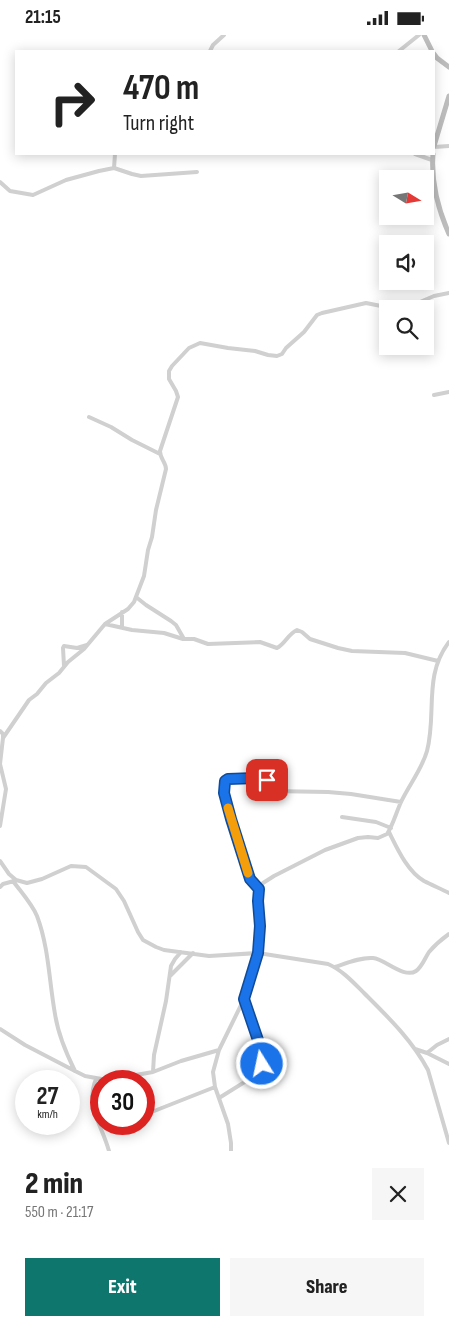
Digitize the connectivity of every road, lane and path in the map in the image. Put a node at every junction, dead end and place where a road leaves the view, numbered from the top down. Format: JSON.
{"nodes":[{"id":1,"x":224,"y":35,"type":"edge"},
{"id":2,"x":419,"y":35,"type":"edge"},
{"id":3,"x":424,"y":35,"type":"edge"},
{"id":4,"x":210,"y":50,"type":"edge"},
{"id":5,"x":400,"y":50,"type":"edge"},
{"id":6,"x":432,"y":50,"type":"edge"},
{"id":7,"x":435,"y":56,"type":"edge"},
{"id":8,"x":449,"y":67,"type":"edge"},
{"id":9,"x":449,"y":96,"type":"edge"},
{"id":10,"x":435,"y":144,"type":"edge"},
{"id":11,"x":435,"y":147,"type":"edge"},
{"id":12,"x":449,"y":147,"type":"edge"},
{"id":13,"x":115,"y":155,"type":"edge"},
{"id":14,"x":433,"y":157,"type":"edge"},
{"id":15,"x":114,"y":168,"type":"junction"},
{"id":16,"x":197,"y":172,"type":"dead end"},
{"id":17,"x":0,"y":182,"type":"edge"},
{"id":18,"x":449,"y":234,"type":"edge"},
{"id":19,"x":449,"y":293,"type":"edge"},
{"id":20,"x":449,"y":392,"type":"edge"},
{"id":21,"x":434,"y":395,"type":"dead end"},
{"id":22,"x":89,"y":417,"type":"dead end"},
{"id":23,"x":160,"y":454,"type":"junction"},
{"id":24,"x":136,"y":597,"type":"junction"},
{"id":25,"x":122,"y":612,"type":"junction"},
{"id":26,"x":105,"y":624,"type":"junction"},
{"id":27,"x":122,"y":628,"type":"junction"},
{"id":28,"x":184,"y":639,"type":"junction"},
{"id":29,"x":449,"y":642,"type":"edge"},
{"id":30,"x":87,"y":645,"type":"junction"},
{"id":31,"x":438,"y":661,"type":"junction"},
{"id":32,"x":64,"y":666,"type":"junction"},
{"id":33,"x":9,"y":730,"type":"junction"},
{"id":34,"x":0,"y":731,"type":"edge"},
{"id":35,"x":3,"y":738,"type":"junction"},
{"id":36,"x":401,"y":802,"type":"junction"},
{"id":37,"x":342,"y":817,"type":"dead end"},
{"id":38,"x":0,"y":826,"type":"edge"},
{"id":39,"x":390,"y":830,"type":"junction"},
{"id":40,"x":0,"y":861,"type":"edge"},
{"id":41,"x":15,"y":881,"type":"junction"},
{"id":42,"x":0,"y":887,"type":"edge"},
{"id":43,"x":259,"y":889,"type":"junction"},
{"id":44,"x":449,"y":893,"type":"edge"},
{"id":45,"x":449,"y":934,"type":"edge"},
{"id":46,"x":181,"y":952,"type":"junction"},
{"id":47,"x":193,"y":953,"type":"junction"},
{"id":48,"x":258,"y":953,"type":"junction"},
{"id":49,"x":335,"y":967,"type":"junction"},
{"id":50,"x":168,"y":977,"type":"junction"},
{"id":51,"x":244,"y":999,"type":"junction"},
{"id":52,"x":0,"y":1029,"type":"edge"},
{"id":53,"x":449,"y":1039,"type":"edge"},
{"id":54,"x":415,"y":1049,"type":"junction"},
{"id":55,"x":219,"y":1050,"type":"junction"},
{"id":56,"x":427,"y":1053,"type":"junction"},
{"id":57,"x":449,"y":1064,"type":"edge"},
{"id":58,"x":73,"y":1070,"type":"edge"},
{"id":59,"x":74,"y":1070,"type":"edge"},
{"id":60,"x":153,"y":1070,"type":"edge"},
{"id":61,"x":155,"y":1071,"type":"edge"},
{"id":62,"x":215,"y":1087,"type":"junction"},
{"id":63,"x":219,"y":1098,"type":"junction"},
{"id":64,"x":155,"y":1111,"type":"edge"},
{"id":65,"x":103,"y":1135,"type":"edge"},
{"id":66,"x":449,"y":1143,"type":"edge"},
{"id":67,"x":109,"y":1151,"type":"edge"},
{"id":68,"x":231,"y":1151,"type":"edge"}],
"edges":[{"from":1,"to":4,"type":"street"},
{"from":2,"to":5,"type":"street"},
{"from":3,"to":6,"type":"street"},
{"from":7,"to":8,"type":"street"},
{"from":9,"to":10,"type":"street"},
{"from":11,"to":12,"type":"street"},
{"from":13,"to":15,"type":"street"},
{"from":14,"to":18,"type":"street"},
{"from":15,"to":16,"type":"street"},
{"from":15,"to":17,"type":"street"},
{"from":19,"to":23,"type":"street"},
{"from":20,"to":21,"type":"street"},
{"from":22,"to":23,"type":"street"},
{"from":23,"to":24,"type":"street"},
{"from":24,"to":25,"type":"street"},
{"from":24,"to":28,"type":"street"},
{"from":25,"to":26,"type":"street"},
{"from":25,"to":27,"type":"street"},
{"from":26,"to":27,"type":"street"},
{"from":26,"to":30,"type":"street"},
{"from":27,"to":28,"type":"street"},
{"from":28,"to":31,"type":"street"},
{"from":29,"to":31,"type":"street"},
{"from":30,"to":32,"type":"street"},
{"from":30,"to":32,"type":"street"},
{"from":31,"to":36,"type":"street"},
{"from":32,"to":33,"type":"street"},
{"from":33,"to":34,"type":"street"},
{"from":33,"to":35,"type":"street"},
{"from":34,"to":35,"type":"street"},
{"from":35,"to":38,"type":"street"},
{"from":36,"to":39,"type":"street"},
{"from":36,"to":43,"type":"street"},
{"from":37,"to":39,"type":"street"},
{"from":39,"to":43,"type":"street"},
{"from":39,"to":44,"type":"street"},
{"from":40,"to":41,"type":"street"},
{"from":41,"to":42,"type":"street"},
{"from":41,"to":46,"type":"street"},
{"from":41,"to":59,"type":"street"},
{"from":43,"to":48,"type":"street"},
{"from":45,"to":49,"type":"street"},
{"from":46,"to":47,"type":"street"},
{"from":46,"to":50,"type":"street"},
{"from":47,"to":48,"type":"street"},
{"from":47,"to":50,"type":"street"},
{"from":48,"to":49,"type":"street"},
{"from":48,"to":51,"type":"street"},
{"from":49,"to":54,"type":"street"},
{"from":50,"to":60,"type":"street"},
{"from":51,"to":55,"type":"street"},
{"from":51,"to":63,"type":"street"},
{"from":52,"to":58,"type":"street"},
{"from":53,"to":56,"type":"street"},
{"from":54,"to":56,"type":"street"},
{"from":54,"to":66,"type":"street"},
{"from":55,"to":61,"type":"street"},
{"from":55,"to":62,"type":"street"},
{"from":56,"to":57,"type":"street"},
{"from":62,"to":63,"type":"street"},
{"from":62,"to":64,"type":"street"},
{"from":63,"to":68,"type":"street"},
{"from":65,"to":67,"type":"street"}]}
